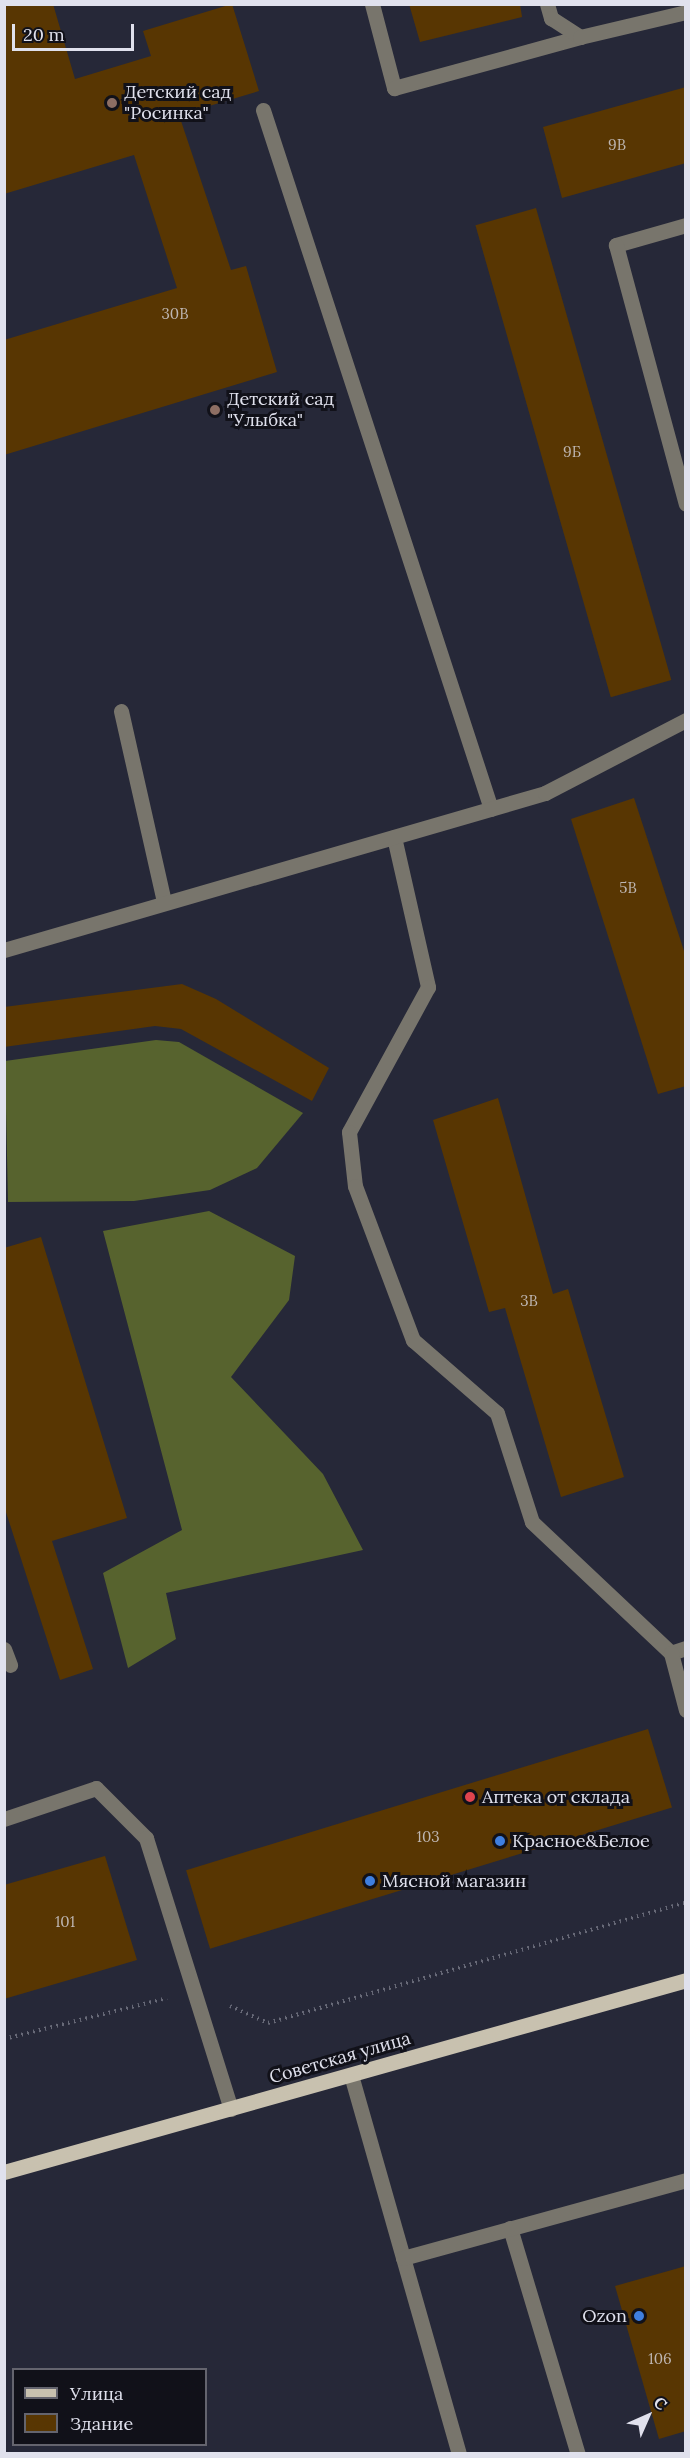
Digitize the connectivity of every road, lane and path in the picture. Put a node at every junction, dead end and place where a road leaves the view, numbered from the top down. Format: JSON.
{"nodes":[{"id":1,"x":372,"y":4,"type":"edge"},
{"id":2,"x":547,"y":4,"type":"edge"},
{"id":3,"x":686,"y":12,"type":"edge"},
{"id":4,"x":580,"y":37,"type":"junction"},
{"id":5,"x":263,"y":110,"type":"dead end"},
{"id":6,"x":686,"y":225,"type":"edge"},
{"id":7,"x":686,"y":504,"type":"edge"},
{"id":8,"x":121,"y":711,"type":"dead end"},
{"id":9,"x":686,"y":720,"type":"edge"},
{"id":10,"x":491,"y":809,"type":"junction"},
{"id":11,"x":394,"y":837,"type":"junction"},
{"id":12,"x":164,"y":902,"type":"junction"},
{"id":13,"x":4,"y":950,"type":"edge"},
{"id":14,"x":4,"y":1649,"type":"edge"},
{"id":15,"x":678,"y":1651,"type":"edge"},
{"id":16,"x":10,"y":1665,"type":"dead end"},
{"id":17,"x":686,"y":1710,"type":"edge"},
{"id":18,"x":4,"y":1819,"type":"edge"},
{"id":19,"x":686,"y":1902,"type":"edge"},
{"id":20,"x":686,"y":1980,"type":"edge"},
{"id":21,"x":194,"y":1991,"type":"junction"},
{"id":22,"x":4,"y":2039,"type":"edge"},
{"id":23,"x":351,"y":2075,"type":"junction"},
{"id":24,"x":231,"y":2109,"type":"junction"},
{"id":25,"x":4,"y":2172,"type":"edge"},
{"id":26,"x":686,"y":2180,"type":"edge"},
{"id":27,"x":510,"y":2228,"type":"junction"},
{"id":28,"x":403,"y":2258,"type":"junction"},
{"id":29,"x":459,"y":2454,"type":"edge"},
{"id":30,"x":578,"y":2454,"type":"edge"}],
"edges":[{"from":1,"to":4,"type":"lane"},
{"from":2,"to":4,"type":"lane"},
{"from":3,"to":4,"type":"lane"},
{"from":5,"to":10,"type":"lane"},
{"from":6,"to":7,"type":"lane"},
{"from":8,"to":12,"type":"lane"},
{"from":9,"to":10,"type":"lane"},
{"from":10,"to":11,"type":"lane"},
{"from":11,"to":12,"type":"lane"},
{"from":11,"to":15,"type":"lane"},
{"from":12,"to":13,"type":"lane"},
{"from":14,"to":16,"type":"lane"},
{"from":15,"to":17,"type":"lane"},
{"from":18,"to":21,"type":"lane"},
{"from":19,"to":21,"type":"path"},
{"from":20,"to":23,"type":"main road","name":"Советская улица"},
{"from":21,"to":22,"type":"path"},
{"from":21,"to":24,"type":"lane"},
{"from":23,"to":24,"type":"main road","name":"Советская улица"},
{"from":23,"to":28,"type":"lane"},
{"from":24,"to":25,"type":"main road","name":"Советская улица"},
{"from":26,"to":27,"type":"lane"},
{"from":27,"to":28,"type":"lane"},
{"from":27,"to":30,"type":"lane"},
{"from":28,"to":29,"type":"lane"}]}
